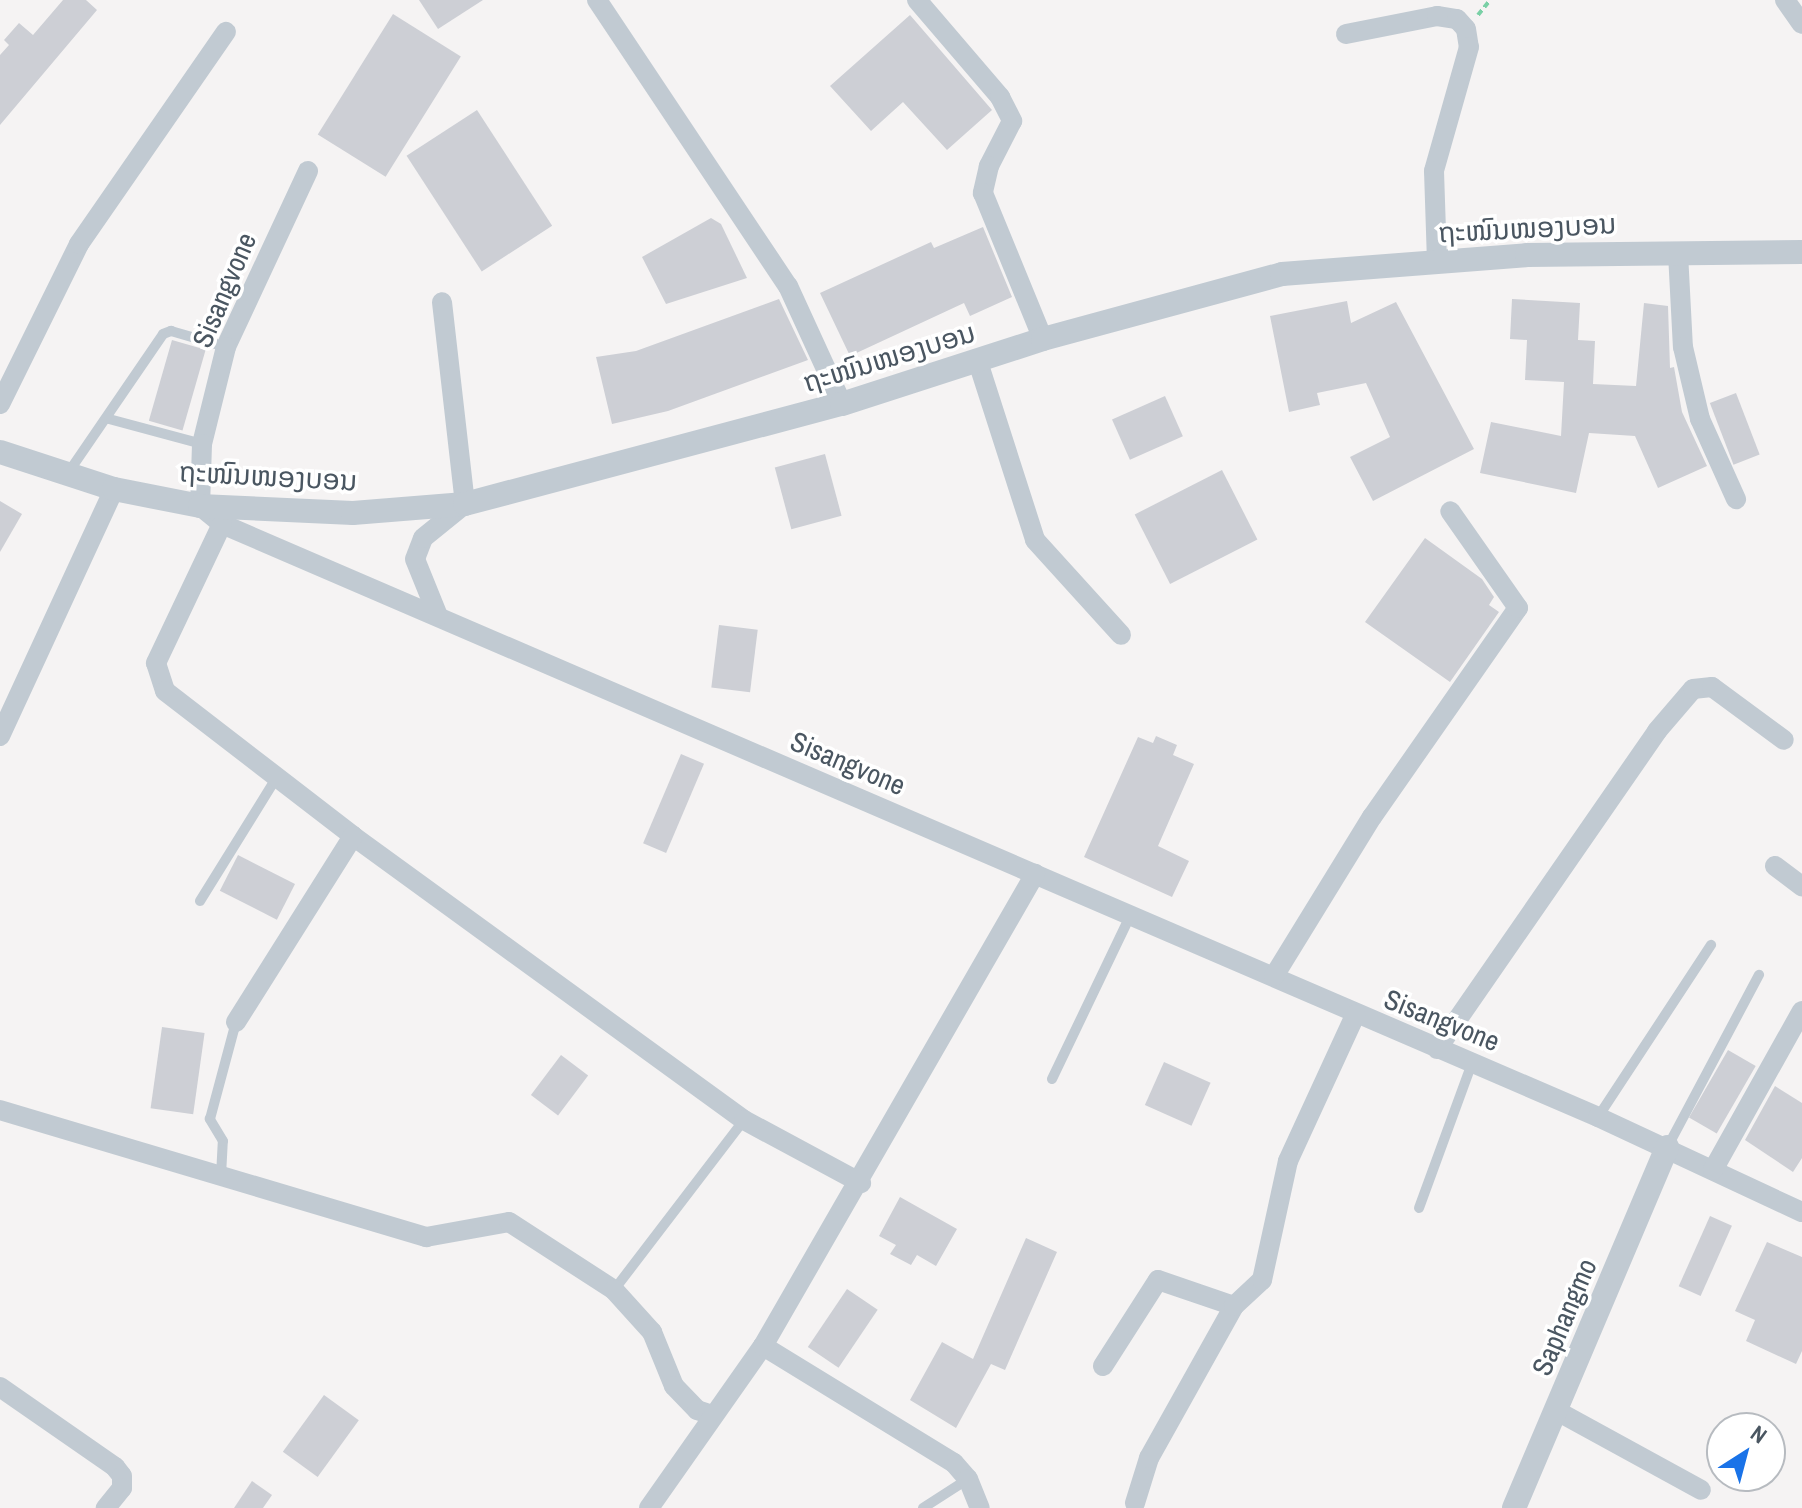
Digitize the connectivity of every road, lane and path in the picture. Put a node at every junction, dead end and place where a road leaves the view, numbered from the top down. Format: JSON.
{"nodes":[{"id":1,"x":597,"y":0,"type":"edge"},
{"id":2,"x":917,"y":0,"type":"edge"},
{"id":3,"x":1785,"y":0,"type":"edge"},
{"id":4,"x":1802,"y":24,"type":"edge"},
{"id":5,"x":226,"y":32,"type":"dead end"},
{"id":6,"x":1346,"y":34,"type":"dead end"},
{"id":7,"x":308,"y":171,"type":"dead end"},
{"id":8,"x":1802,"y":232,"type":"edge"},
{"id":9,"x":1769,"y":252,"type":"junction"},
{"id":10,"x":1802,"y":252,"type":"edge"},
{"id":11,"x":1678,"y":253,"type":"junction"},
{"id":12,"x":1437,"y":262,"type":"junction"},
{"id":13,"x":442,"y":302,"type":"dead end"},
{"id":14,"x":1043,"y":339,"type":"junction"},
{"id":15,"x":226,"y":347,"type":"junction"},
{"id":16,"x":978,"y":362,"type":"junction"},
{"id":17,"x":0,"y":404,"type":"edge"},
{"id":18,"x":842,"y":404,"type":"junction"},
{"id":19,"x":109,"y":419,"type":"junction"},
{"id":20,"x":202,"y":444,"type":"junction"},
{"id":21,"x":0,"y":452,"type":"edge"},
{"id":22,"x":67,"y":475,"type":"junction"},
{"id":23,"x":114,"y":489,"type":"junction"},
{"id":24,"x":1736,"y":499,"type":"dead end"},
{"id":25,"x":465,"y":504,"type":"junction"},
{"id":26,"x":200,"y":506,"type":"junction"},
{"id":27,"x":1450,"y":511,"type":"dead end"},
{"id":28,"x":222,"y":524,"type":"junction"},
{"id":29,"x":438,"y":616,"type":"junction"},
{"id":30,"x":1121,"y":635,"type":"dead end"},
{"id":31,"x":0,"y":736,"type":"edge"},
{"id":32,"x":1784,"y":740,"type":"dead end"},
{"id":33,"x":277,"y":777,"type":"junction"},
{"id":34,"x":353,"y":836,"type":"junction"},
{"id":35,"x":1775,"y":866,"type":"dead end"},
{"id":36,"x":1035,"y":874,"type":"junction"},
{"id":37,"x":1802,"y":886,"type":"edge"},
{"id":38,"x":200,"y":901,"type":"dead end"},
{"id":39,"x":1130,"y":916,"type":"junction"},
{"id":40,"x":1711,"y":945,"type":"dead end"},
{"id":41,"x":1759,"y":975,"type":"dead end"},
{"id":42,"x":1274,"y":976,"type":"junction"},
{"id":43,"x":1802,"y":1011,"type":"edge"},
{"id":44,"x":1355,"y":1015,"type":"junction"},
{"id":45,"x":236,"y":1022,"type":"joint"},
{"id":46,"x":1437,"y":1049,"type":"junction"},
{"id":47,"x":1472,"y":1063,"type":"junction"},
{"id":48,"x":1052,"y":1079,"type":"dead end"},
{"id":49,"x":0,"y":1110,"type":"edge"},
{"id":50,"x":1598,"y":1117,"type":"junction"},
{"id":51,"x":744,"y":1120,"type":"junction"},
{"id":52,"x":1667,"y":1147,"type":"junction"},
{"id":53,"x":1713,"y":1170,"type":"junction"},
{"id":54,"x":221,"y":1176,"type":"junction"},
{"id":55,"x":861,"y":1183,"type":"junction"},
{"id":56,"x":1419,"y":1208,"type":"dead end"},
{"id":57,"x":1802,"y":1212,"type":"edge"},
{"id":58,"x":614,"y":1290,"type":"junction"},
{"id":59,"x":1234,"y":1306,"type":"junction"},
{"id":60,"x":763,"y":1346,"type":"junction"},
{"id":61,"x":1103,"y":1366,"type":"dead end"},
{"id":62,"x":0,"y":1387,"type":"edge"},
{"id":63,"x":1557,"y":1411,"type":"junction"},
{"id":64,"x":712,"y":1415,"type":"junction"},
{"id":65,"x":968,"y":1479,"type":"junction"},
{"id":66,"x":1701,"y":1490,"type":"dead end"},
{"id":67,"x":1135,"y":1503,"type":"dead end"},
{"id":68,"x":106,"y":1508,"type":"edge"},
{"id":69,"x":649,"y":1508,"type":"edge"},
{"id":70,"x":923,"y":1508,"type":"edge"},
{"id":71,"x":980,"y":1508,"type":"edge"},
{"id":72,"x":1514,"y":1508,"type":"edge"}],
"edges":[{"from":1,"to":18,"type":"street"},
{"from":2,"to":14,"type":"street"},
{"from":3,"to":4,"type":"street"},
{"from":5,"to":17,"type":"street"},
{"from":6,"to":12,"type":"street"},
{"from":7,"to":15,"type":"street","name":"Sisangvone"},
{"from":8,"to":9,"type":"street"},
{"from":9,"to":10,"type":"street","name":"ຖະໜົນໜອງບອນ"},
{"from":9,"to":11,"type":"street","name":"ຖະໜົນໜອງບອນ"},
{"from":11,"to":12,"type":"street","name":"ຖະໜົນໜອງບອນ"},
{"from":11,"to":24,"type":"street"},
{"from":12,"to":14,"type":"street","name":"ຖະໜົນໜອງບອນ"},
{"from":13,"to":25,"type":"street"},
{"from":14,"to":16,"type":"street","name":"ຖະໜົນໜອງບອນ"},
{"from":15,"to":19,"type":"lane"},
{"from":15,"to":20,"type":"street","name":"Sisangvone"},
{"from":16,"to":18,"type":"street","name":"ຖະໜົນໜອງບອນ"},
{"from":16,"to":30,"type":"street"},
{"from":18,"to":25,"type":"street","name":"ຖະໜົນໜອງບອນ"},
{"from":19,"to":20,"type":"lane"},
{"from":19,"to":22,"type":"lane"},
{"from":20,"to":26,"type":"street","name":"Sisangvone"},
{"from":21,"to":22,"type":"street","name":"ຖະໜົນໜອງບອນ"},
{"from":22,"to":23,"type":"street","name":"ຖະໜົນໜອງບອນ"},
{"from":23,"to":26,"type":"street","name":"ຖະໜົນໜອງບອນ"},
{"from":23,"to":31,"type":"street"},
{"from":25,"to":26,"type":"street","name":"ຖະໜົນໜອງບອນ"},
{"from":25,"to":29,"type":"street"},
{"from":26,"to":28,"type":"street","name":"Sisangvone"},
{"from":27,"to":42,"type":"street"},
{"from":28,"to":29,"type":"street","name":"Sisangvone"},
{"from":28,"to":33,"type":"street"},
{"from":29,"to":36,"type":"street","name":"Sisangvone"},
{"from":32,"to":46,"type":"street"},
{"from":33,"to":34,"type":"street"},
{"from":33,"to":38,"type":"lane"},
{"from":34,"to":45,"type":"street"},
{"from":34,"to":51,"type":"street"},
{"from":35,"to":37,"type":"street"},
{"from":36,"to":39,"type":"street","name":"Sisangvone"},
{"from":36,"to":55,"type":"street"},
{"from":39,"to":42,"type":"street","name":"Sisangvone"},
{"from":39,"to":48,"type":"lane"},
{"from":40,"to":50,"type":"lane"},
{"from":41,"to":52,"type":"lane"},
{"from":42,"to":44,"type":"street","name":"Sisangvone"},
{"from":43,"to":53,"type":"street"},
{"from":44,"to":46,"type":"street","name":"Sisangvone"},
{"from":44,"to":59,"type":"street"},
{"from":45,"to":54,"type":"lane"},
{"from":46,"to":47,"type":"street","name":"Sisangvone"},
{"from":47,"to":50,"type":"street","name":"Sisangvone"},
{"from":47,"to":56,"type":"lane"},
{"from":49,"to":54,"type":"street"},
{"from":50,"to":52,"type":"street","name":"Sisangvone"},
{"from":51,"to":55,"type":"street"},
{"from":51,"to":58,"type":"lane"},
{"from":52,"to":53,"type":"street","name":"Sisangvone"},
{"from":52,"to":63,"type":"street","name":"Saphangmo"},
{"from":53,"to":57,"type":"street","name":"Sisangvone"},
{"from":54,"to":58,"type":"street"},
{"from":55,"to":60,"type":"street"},
{"from":58,"to":64,"type":"street"},
{"from":59,"to":61,"type":"street"},
{"from":59,"to":67,"type":"street"},
{"from":60,"to":64,"type":"street"},
{"from":60,"to":65,"type":"street"},
{"from":62,"to":68,"type":"street"},
{"from":63,"to":66,"type":"street"},
{"from":63,"to":72,"type":"street","name":"Saphangmo"},
{"from":64,"to":69,"type":"street"},
{"from":65,"to":70,"type":"lane"},
{"from":65,"to":71,"type":"street"}]}
